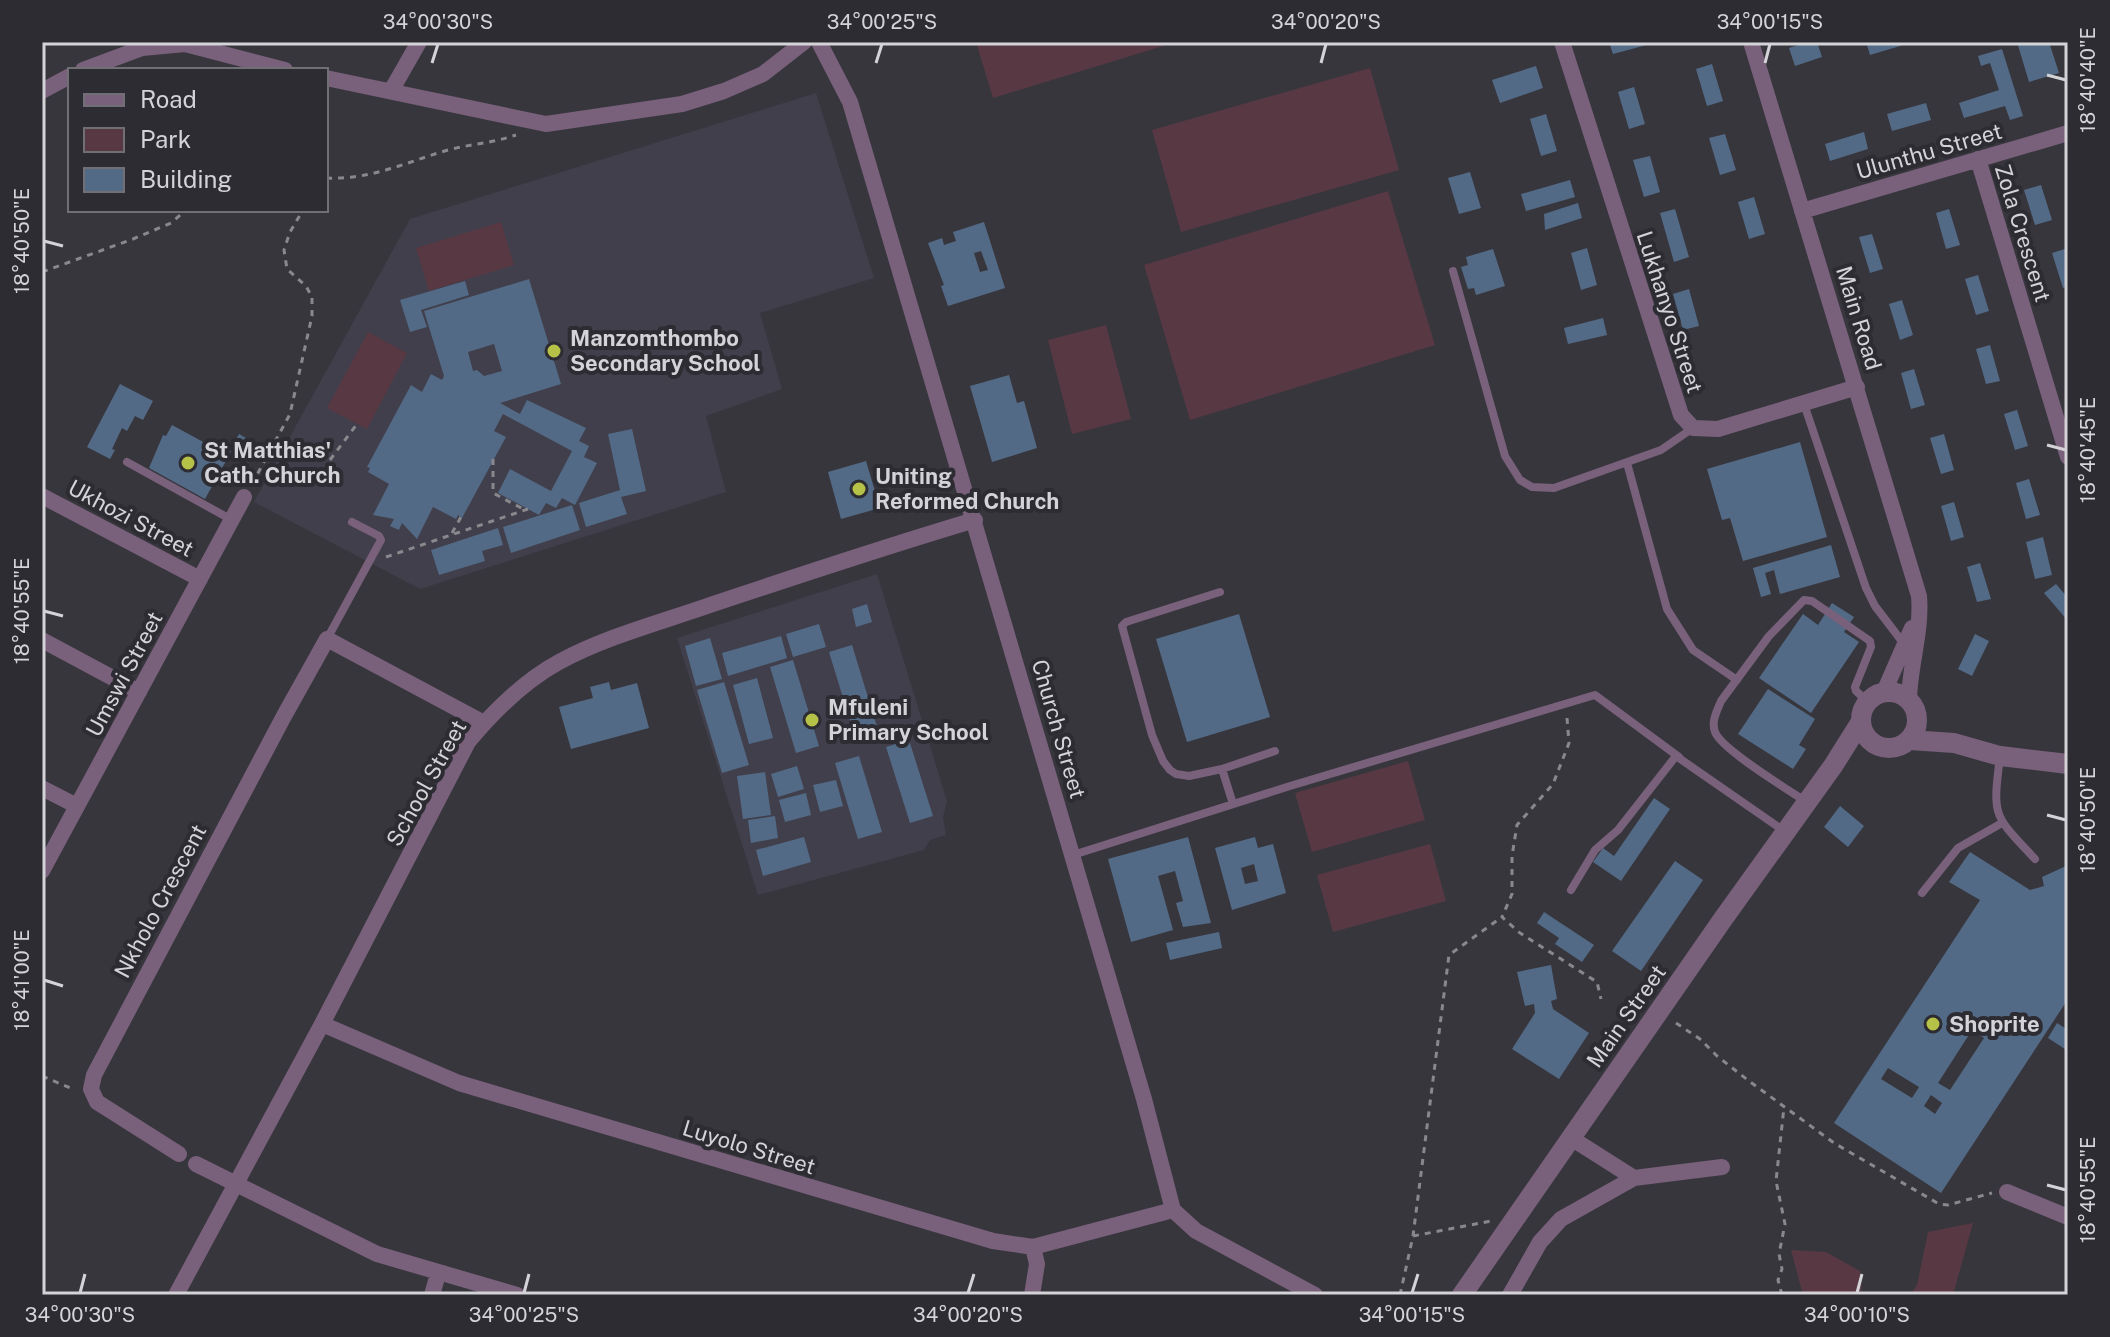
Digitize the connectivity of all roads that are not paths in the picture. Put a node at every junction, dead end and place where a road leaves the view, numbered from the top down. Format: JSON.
{"nodes":[{"id":1,"x":419,"y":42,"type":"edge"},
{"id":2,"x":804,"y":42,"type":"edge"},
{"id":3,"x":819,"y":42,"type":"edge"},
{"id":4,"x":1562,"y":42,"type":"edge"},
{"id":5,"x":1751,"y":42,"type":"edge"},
{"id":6,"x":186,"y":43,"type":"edge"},
{"id":7,"x":88,"y":68,"type":"edge"},
{"id":8,"x":278,"y":68,"type":"edge"},
{"id":9,"x":68,"y":77,"type":"edge"},
{"id":10,"x":328,"y":78,"type":"edge"},
{"id":11,"x":42,"y":91,"type":"edge"},
{"id":12,"x":391,"y":91,"type":"junction"},
{"id":13,"x":2068,"y":133,"type":"edge"},
{"id":14,"x":1978,"y":159,"type":"junction"},
{"id":15,"x":1802,"y":211,"type":"junction"},
{"id":16,"x":1453,"y":271,"type":"dead end"},
{"id":17,"x":1857,"y":387,"type":"junction"},
{"id":18,"x":1803,"y":403,"type":"junction"},
{"id":19,"x":1693,"y":428,"type":"junction"},
{"id":20,"x":2068,"y":457,"type":"edge"},
{"id":21,"x":127,"y":462,"type":"dead end"},
{"id":22,"x":1627,"y":463,"type":"junction"},
{"id":23,"x":42,"y":496,"type":"edge"},
{"id":24,"x":244,"y":497,"type":"road end"},
{"id":25,"x":232,"y":520,"type":"junction"},
{"id":26,"x":975,"y":520,"type":"junction"},
{"id":27,"x":352,"y":522,"type":"dead end"},
{"id":28,"x":200,"y":579,"type":"junction"},
{"id":29,"x":1220,"y":592,"type":"dead end"},
{"id":30,"x":1920,"y":608,"type":"junction"},
{"id":31,"x":327,"y":639,"type":"junction"},
{"id":32,"x":42,"y":640,"type":"edge"},
{"id":33,"x":1904,"y":645,"type":"junction"},
{"id":34,"x":1737,"y":680,"type":"junction"},
{"id":35,"x":139,"y":692,"type":"junction"},
{"id":36,"x":1876,"y":696,"type":"junction"},
{"id":37,"x":1912,"y":705,"type":"junction"},
{"id":38,"x":484,"y":723,"type":"junction"},
{"id":39,"x":1860,"y":723,"type":"junction"},
{"id":40,"x":1910,"y":740,"type":"junction"},
{"id":41,"x":1954,"y":743,"type":"junction"},
{"id":42,"x":1875,"y":745,"type":"junction"},
{"id":43,"x":1275,"y":751,"type":"dead end"},
{"id":44,"x":2000,"y":756,"type":"junction"},
{"id":45,"x":1679,"y":757,"type":"junction"},
{"id":46,"x":2068,"y":764,"type":"edge"},
{"id":47,"x":1833,"y":766,"type":"junction"},
{"id":48,"x":1222,"y":769,"type":"junction"},
{"id":49,"x":42,"y":788,"type":"edge"},
{"id":50,"x":1806,"y":802,"type":"junction"},
{"id":51,"x":1233,"y":804,"type":"junction"},
{"id":52,"x":77,"y":806,"type":"junction"},
{"id":53,"x":2002,"y":823,"type":"junction"},
{"id":54,"x":1785,"y":832,"type":"junction"},
{"id":55,"x":1073,"y":855,"type":"junction"},
{"id":56,"x":2035,"y":859,"type":"dead end"},
{"id":57,"x":42,"y":871,"type":"edge"},
{"id":58,"x":1571,"y":890,"type":"dead end"},
{"id":59,"x":1922,"y":893,"type":"dead end"},
{"id":60,"x":322,"y":1024,"type":"junction"},
{"id":61,"x":1571,"y":1138,"type":"junction"},
{"id":62,"x":179,"y":1154,"type":"dead end"},
{"id":63,"x":196,"y":1164,"type":"dead end"},
{"id":64,"x":1722,"y":1167,"type":"dead end"},
{"id":65,"x":1634,"y":1178,"type":"junction"},
{"id":66,"x":236,"y":1185,"type":"junction"},
{"id":67,"x":2007,"y":1192,"type":"road end"},
{"id":68,"x":1173,"y":1210,"type":"junction"},
{"id":69,"x":2068,"y":1217,"type":"edge"},
{"id":70,"x":1033,"y":1247,"type":"junction"},
{"id":71,"x":438,"y":1274,"type":"junction"},
{"id":72,"x":176,"y":1295,"type":"edge"},
{"id":73,"x":432,"y":1295,"type":"edge"},
{"id":74,"x":517,"y":1295,"type":"edge"},
{"id":75,"x":1032,"y":1295,"type":"edge"},
{"id":76,"x":1315,"y":1295,"type":"edge"},
{"id":77,"x":1462,"y":1295,"type":"edge"},
{"id":78,"x":1510,"y":1295,"type":"edge"}],
"edges":[{"from":1,"to":12,"type":"street"},
{"from":2,"to":12,"type":"street"},
{"from":3,"to":26,"type":"street","name":"Church Street"},
{"from":4,"to":19,"type":"street","name":"Lukhanyo Street"},
{"from":5,"to":15,"type":"street","name":"Main Road"},
{"from":6,"to":7,"type":"street"},
{"from":6,"to":8,"type":"street"},
{"from":9,"to":11,"type":"street"},
{"from":10,"to":12,"type":"street"},
{"from":13,"to":14,"type":"street","name":"Ulunthu Street"},
{"from":14,"to":15,"type":"street","name":"Ulunthu Street"},
{"from":14,"to":20,"type":"street","name":"Zola Crescent"},
{"from":15,"to":17,"type":"street","name":"Main Road"},
{"from":16,"to":22,"type":"lane"},
{"from":17,"to":18,"type":"street"},
{"from":17,"to":30,"type":"street","name":"Main Road"},
{"from":18,"to":19,"type":"street"},
{"from":18,"to":33,"type":"lane"},
{"from":19,"to":22,"type":"lane"},
{"from":21,"to":25,"type":"lane"},
{"from":22,"to":34,"type":"lane"},
{"from":23,"to":28,"type":"street","name":"Ukhozi Street"},
{"from":24,"to":25,"type":"street","name":"Umswi Street"},
{"from":25,"to":28,"type":"street","name":"Umswi Street"},
{"from":26,"to":38,"type":"street","name":"School Street"},
{"from":26,"to":55,"type":"street","name":"Church Street"},
{"from":27,"to":31,"type":"lane","name":"Nkholo Crescent"},
{"from":28,"to":35,"type":"street","name":"Umswi Street"},
{"from":29,"to":48,"type":"lane"},
{"from":30,"to":33,"type":"street"},
{"from":30,"to":37,"type":"street","name":"Main Road"},
{"from":31,"to":38,"type":"street"},
{"from":31,"to":62,"type":"street","name":"Nkholo Crescent"},
{"from":32,"to":35,"type":"street"},
{"from":33,"to":36,"type":"street"},
{"from":34,"to":36,"type":"lane"},
{"from":34,"to":50,"type":"lane"},
{"from":35,"to":52,"type":"street","name":"Umswi Street"},
{"from":36,"to":37,"type":"street"},
{"from":36,"to":39,"type":"street"},
{"from":37,"to":40,"type":"street"},
{"from":37,"to":41,"type":"street"},
{"from":38,"to":60,"type":"street","name":"School Street"},
{"from":39,"to":42,"type":"street"},
{"from":39,"to":47,"type":"street","name":"Main Street"},
{"from":40,"to":41,"type":"street"},
{"from":40,"to":42,"type":"street"},
{"from":41,"to":44,"type":"street"},
{"from":42,"to":47,"type":"street","name":"Main Street"},
{"from":43,"to":48,"type":"lane"},
{"from":44,"to":46,"type":"street"},
{"from":44,"to":53,"type":"lane"},
{"from":45,"to":51,"type":"lane"},
{"from":45,"to":54,"type":"lane"},
{"from":45,"to":58,"type":"lane"},
{"from":47,"to":50,"type":"street","name":"Main Street"},
{"from":48,"to":51,"type":"lane"},
{"from":49,"to":52,"type":"street"},
{"from":50,"to":54,"type":"street","name":"Main Street"},
{"from":51,"to":55,"type":"lane"},
{"from":52,"to":57,"type":"street","name":"Umswi Street"},
{"from":53,"to":56,"type":"lane"},
{"from":53,"to":59,"type":"lane"},
{"from":54,"to":61,"type":"street","name":"Main Street"},
{"from":55,"to":68,"type":"street","name":"Church Street"},
{"from":60,"to":66,"type":"street","name":"School Street"},
{"from":60,"to":70,"type":"street","name":"Luyolo Street"},
{"from":61,"to":65,"type":"street"},
{"from":61,"to":77,"type":"street","name":"Main Street"},
{"from":63,"to":66,"type":"street"},
{"from":64,"to":65,"type":"street"},
{"from":65,"to":78,"type":"street"},
{"from":66,"to":71,"type":"street"},
{"from":66,"to":72,"type":"street","name":"School Street"},
{"from":67,"to":69,"type":"street"},
{"from":68,"to":70,"type":"street","name":"Luyolo Street"},
{"from":68,"to":76,"type":"street"},
{"from":70,"to":75,"type":"street"},
{"from":71,"to":73,"type":"street"},
{"from":71,"to":74,"type":"street"}]}
